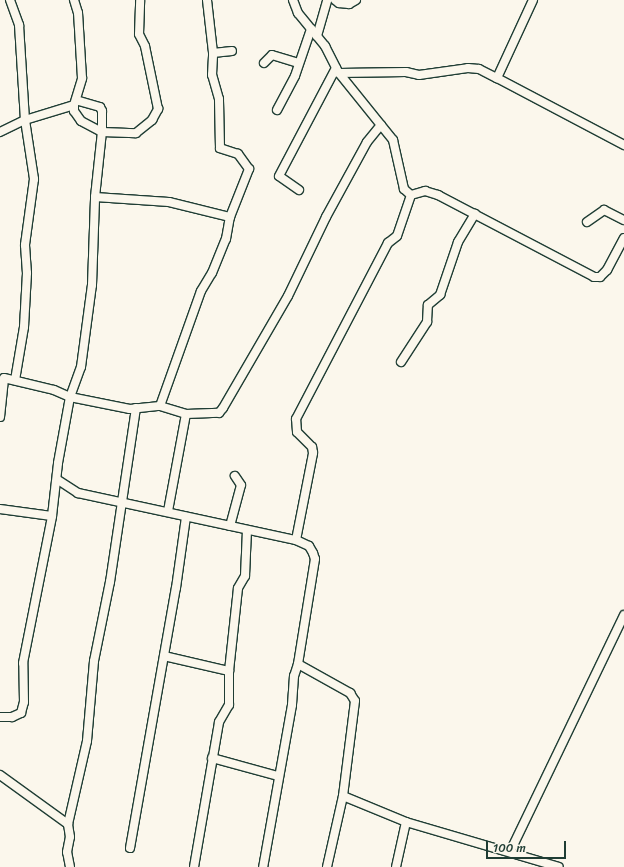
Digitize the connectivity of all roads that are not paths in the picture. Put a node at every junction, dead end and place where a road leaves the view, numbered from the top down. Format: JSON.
{"nodes":[{"id":1,"x":10,"y":0,"type":"edge"},
{"id":2,"x":74,"y":0,"type":"edge"},
{"id":3,"x":140,"y":0,"type":"edge"},
{"id":4,"x":207,"y":0,"type":"edge"},
{"id":5,"x":293,"y":0,"type":"edge"},
{"id":6,"x":327,"y":0,"type":"edge"},
{"id":7,"x":336,"y":0,"type":"edge"},
{"id":8,"x":356,"y":0,"type":"edge"},
{"id":9,"x":533,"y":0,"type":"edge"},
{"id":10,"x":311,"y":29,"type":"junction"},
{"id":11,"x":317,"y":36,"type":"junction"},
{"id":12,"x":232,"y":51,"type":"dead end"},
{"id":13,"x":213,"y":53,"type":"junction"},
{"id":14,"x":264,"y":63,"type":"dead end"},
{"id":15,"x":299,"y":64,"type":"junction"},
{"id":16,"x":337,"y":70,"type":"junction"},
{"id":17,"x":497,"y":78,"type":"junction"},
{"id":18,"x":75,"y":103,"type":"junction"},
{"id":19,"x":277,"y":110,"type":"dead end"},
{"id":20,"x":25,"y":120,"type":"junction"},
{"id":21,"x":381,"y":125,"type":"junction"},
{"id":22,"x":0,"y":132,"type":"edge"},
{"id":23,"x":102,"y":132,"type":"junction"},
{"id":24,"x":624,"y":145,"type":"edge"},
{"id":25,"x":299,"y":190,"type":"dead end"},
{"id":26,"x":411,"y":195,"type":"junction"},
{"id":27,"x":95,"y":197,"type":"junction"},
{"id":28,"x":475,"y":214,"type":"junction"},
{"id":29,"x":230,"y":217,"type":"junction"},
{"id":30,"x":624,"y":220,"type":"edge"},
{"id":31,"x":587,"y":222,"type":"dead end"},
{"id":32,"x":624,"y":238,"type":"edge"},
{"id":33,"x":401,"y":362,"type":"dead end"},
{"id":34,"x":2,"y":378,"type":"edge"},
{"id":35,"x":15,"y":380,"type":"junction"},
{"id":36,"x":70,"y":398,"type":"junction"},
{"id":37,"x":160,"y":406,"type":"junction"},
{"id":38,"x":136,"y":408,"type":"junction"},
{"id":39,"x":186,"y":414,"type":"junction"},
{"id":40,"x":0,"y":417,"type":"edge"},
{"id":41,"x":235,"y":476,"type":"dead end"},
{"id":42,"x":58,"y":480,"type":"junction"},
{"id":43,"x":121,"y":501,"type":"junction"},
{"id":44,"x":0,"y":509,"type":"edge"},
{"id":45,"x":168,"y":511,"type":"junction"},
{"id":46,"x":52,"y":516,"type":"junction"},
{"id":47,"x":186,"y":517,"type":"junction"},
{"id":48,"x":230,"y":526,"type":"junction"},
{"id":49,"x":247,"y":530,"type":"junction"},
{"id":50,"x":296,"y":540,"type":"junction"},
{"id":51,"x":624,"y":615,"type":"edge"},
{"id":52,"x":164,"y":656,"type":"junction"},
{"id":53,"x":298,"y":664,"type":"junction"},
{"id":54,"x":229,"y":671,"type":"junction"},
{"id":55,"x":0,"y":717,"type":"edge"},
{"id":56,"x":212,"y":758,"type":"junction"},
{"id":57,"x":0,"y":775,"type":"edge"},
{"id":58,"x":278,"y":776,"type":"junction"},
{"id":59,"x":343,"y":796,"type":"junction"},
{"id":60,"x":406,"y":822,"type":"junction"},
{"id":61,"x":68,"y":824,"type":"junction"},
{"id":62,"x":130,"y":848,"type":"dead end"},
{"id":63,"x":510,"y":852,"type":"junction"},
{"id":64,"x":70,"y":867,"type":"edge"},
{"id":65,"x":194,"y":867,"type":"edge"},
{"id":66,"x":262,"y":867,"type":"edge"},
{"id":67,"x":327,"y":867,"type":"edge"},
{"id":68,"x":396,"y":867,"type":"edge"},
{"id":69,"x":559,"y":867,"type":"edge"}],
"edges":[{"from":1,"to":20,"type":"street"},
{"from":2,"to":18,"type":"street"},
{"from":3,"to":23,"type":"street"},
{"from":4,"to":13,"type":"street"},
{"from":5,"to":10,"type":"street"},
{"from":6,"to":11,"type":"street"},
{"from":7,"to":8,"type":"street"},
{"from":9,"to":17,"type":"street"},
{"from":10,"to":11,"type":"street"},
{"from":10,"to":15,"type":"street"},
{"from":11,"to":16,"type":"street"},
{"from":12,"to":13,"type":"street"},
{"from":13,"to":29,"type":"street"},
{"from":14,"to":15,"type":"street"},
{"from":15,"to":19,"type":"street"},
{"from":16,"to":17,"type":"street"},
{"from":16,"to":21,"type":"street"},
{"from":16,"to":25,"type":"street"},
{"from":17,"to":24,"type":"street"},
{"from":18,"to":20,"type":"street"},
{"from":18,"to":23,"type":"street"},
{"from":18,"to":23,"type":"street"},
{"from":20,"to":22,"type":"street"},
{"from":20,"to":35,"type":"street"},
{"from":21,"to":26,"type":"street"},
{"from":21,"to":39,"type":"street"},
{"from":23,"to":27,"type":"street"},
{"from":26,"to":28,"type":"street"},
{"from":26,"to":50,"type":"street"},
{"from":27,"to":29,"type":"street"},
{"from":27,"to":36,"type":"street"},
{"from":28,"to":32,"type":"street"},
{"from":28,"to":33,"type":"street"},
{"from":29,"to":37,"type":"street"},
{"from":30,"to":31,"type":"street"},
{"from":34,"to":35,"type":"street"},
{"from":34,"to":40,"type":"street"},
{"from":35,"to":36,"type":"street"},
{"from":36,"to":38,"type":"street"},
{"from":36,"to":42,"type":"street"},
{"from":37,"to":38,"type":"street"},
{"from":37,"to":39,"type":"street"},
{"from":38,"to":43,"type":"street"},
{"from":39,"to":45,"type":"street"},
{"from":41,"to":48,"type":"street"},
{"from":42,"to":43,"type":"street"},
{"from":42,"to":46,"type":"street"},
{"from":43,"to":45,"type":"street"},
{"from":43,"to":61,"type":"street"},
{"from":44,"to":46,"type":"street"},
{"from":45,"to":47,"type":"street"},
{"from":46,"to":55,"type":"street"},
{"from":47,"to":48,"type":"street"},
{"from":47,"to":52,"type":"street"},
{"from":48,"to":49,"type":"street"},
{"from":49,"to":50,"type":"street"},
{"from":49,"to":54,"type":"street"},
{"from":50,"to":53,"type":"street"},
{"from":51,"to":63,"type":"street"},
{"from":52,"to":54,"type":"street"},
{"from":52,"to":62,"type":"street"},
{"from":53,"to":58,"type":"street"},
{"from":53,"to":59,"type":"street"},
{"from":54,"to":56,"type":"street"},
{"from":56,"to":58,"type":"street"},
{"from":56,"to":65,"type":"street"},
{"from":57,"to":61,"type":"street"},
{"from":58,"to":66,"type":"street"},
{"from":59,"to":60,"type":"street"},
{"from":59,"to":67,"type":"street"},
{"from":60,"to":63,"type":"street"},
{"from":60,"to":68,"type":"street"},
{"from":61,"to":64,"type":"street"},
{"from":63,"to":69,"type":"street"}]}
